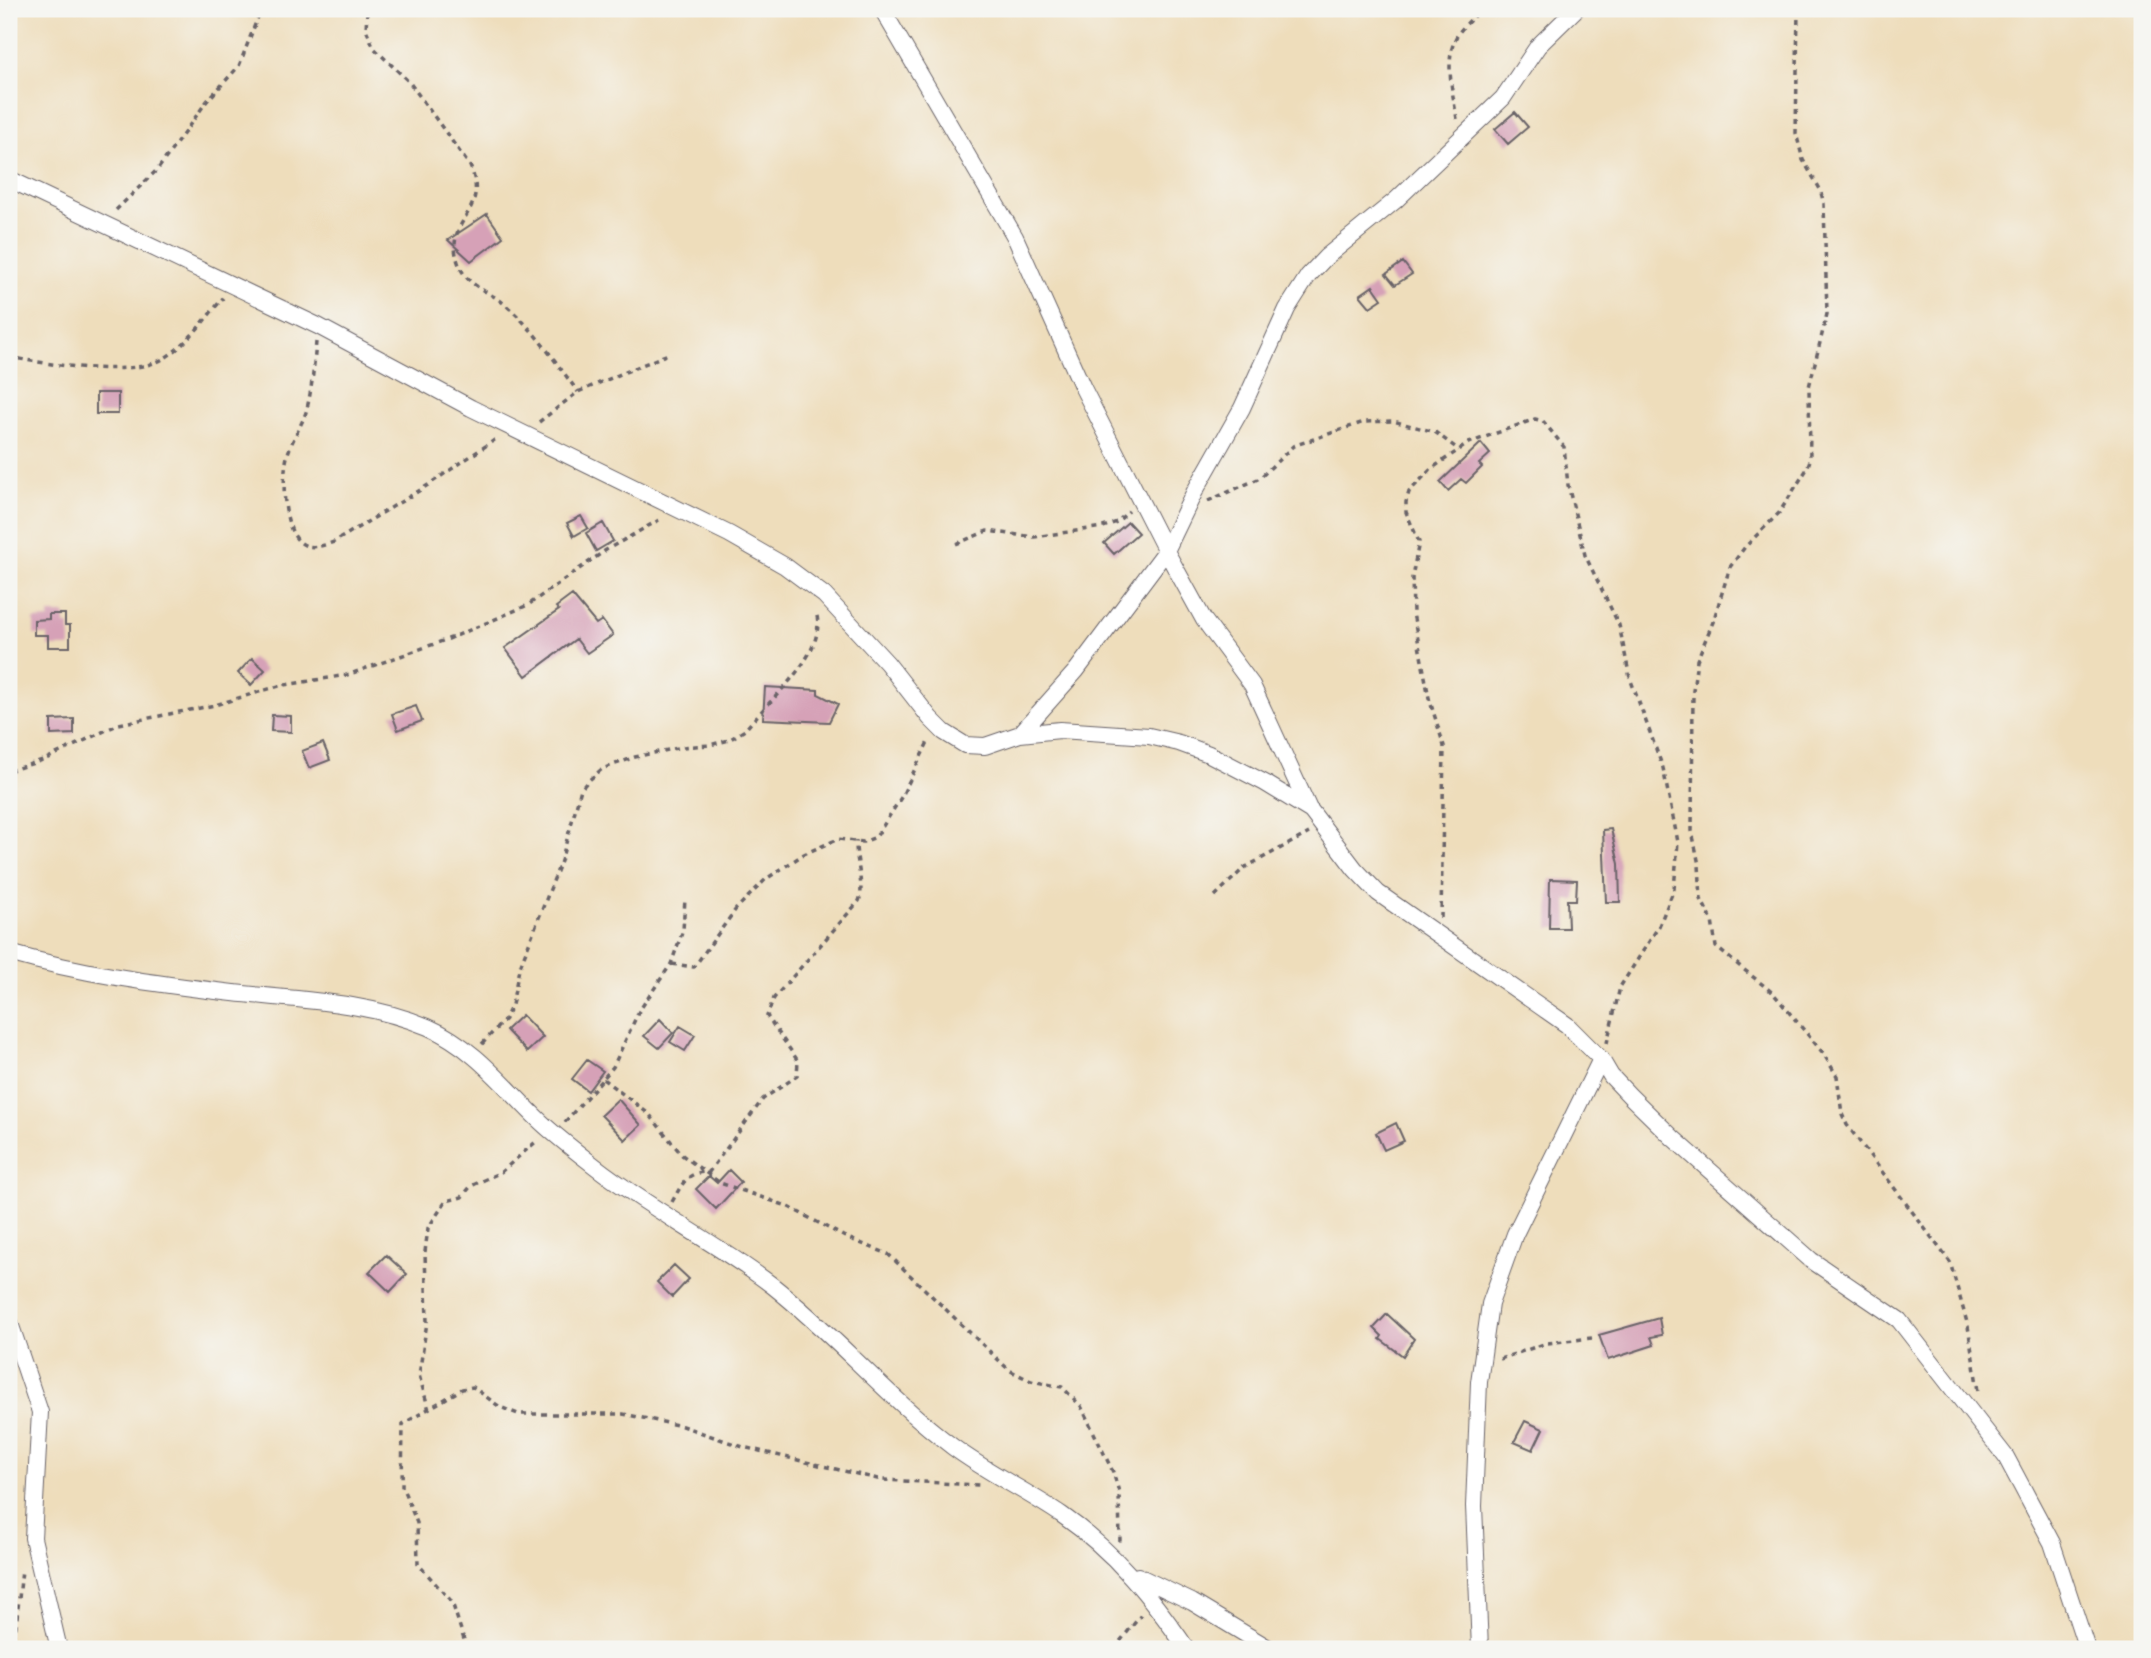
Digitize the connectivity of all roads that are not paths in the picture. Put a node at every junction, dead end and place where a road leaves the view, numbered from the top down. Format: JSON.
{"nodes":[{"id":1,"x":882,"y":9,"type":"edge"},
{"id":2,"x":1576,"y":9,"type":"edge"},
{"id":3,"x":9,"y":179,"type":"edge"},
{"id":4,"x":1166,"y":551,"type":"junction"},
{"id":5,"x":1020,"y":734,"type":"junction"},
{"id":6,"x":1315,"y":817,"type":"junction"},
{"id":7,"x":9,"y":953,"type":"edge"},
{"id":8,"x":1601,"y":1059,"type":"junction"},
{"id":9,"x":9,"y":1320,"type":"edge"},
{"id":10,"x":1125,"y":1567,"type":"junction"},
{"id":11,"x":58,"y":1649,"type":"edge"},
{"id":12,"x":1187,"y":1649,"type":"edge"},
{"id":13,"x":1270,"y":1649,"type":"edge"},
{"id":14,"x":1480,"y":1649,"type":"edge"},
{"id":15,"x":2087,"y":1649,"type":"edge"}],
"edges":[{"from":1,"to":4,"type":"street"},
{"from":2,"to":4,"type":"street"},
{"from":3,"to":5,"type":"street"},
{"from":4,"to":5,"type":"street"},
{"from":4,"to":6,"type":"street"},
{"from":5,"to":6,"type":"street"},
{"from":6,"to":8,"type":"street"},
{"from":7,"to":10,"type":"street"},
{"from":8,"to":14,"type":"street"},
{"from":8,"to":15,"type":"street"},
{"from":9,"to":11,"type":"street"},
{"from":10,"to":12,"type":"street"},
{"from":10,"to":13,"type":"street"}]}
